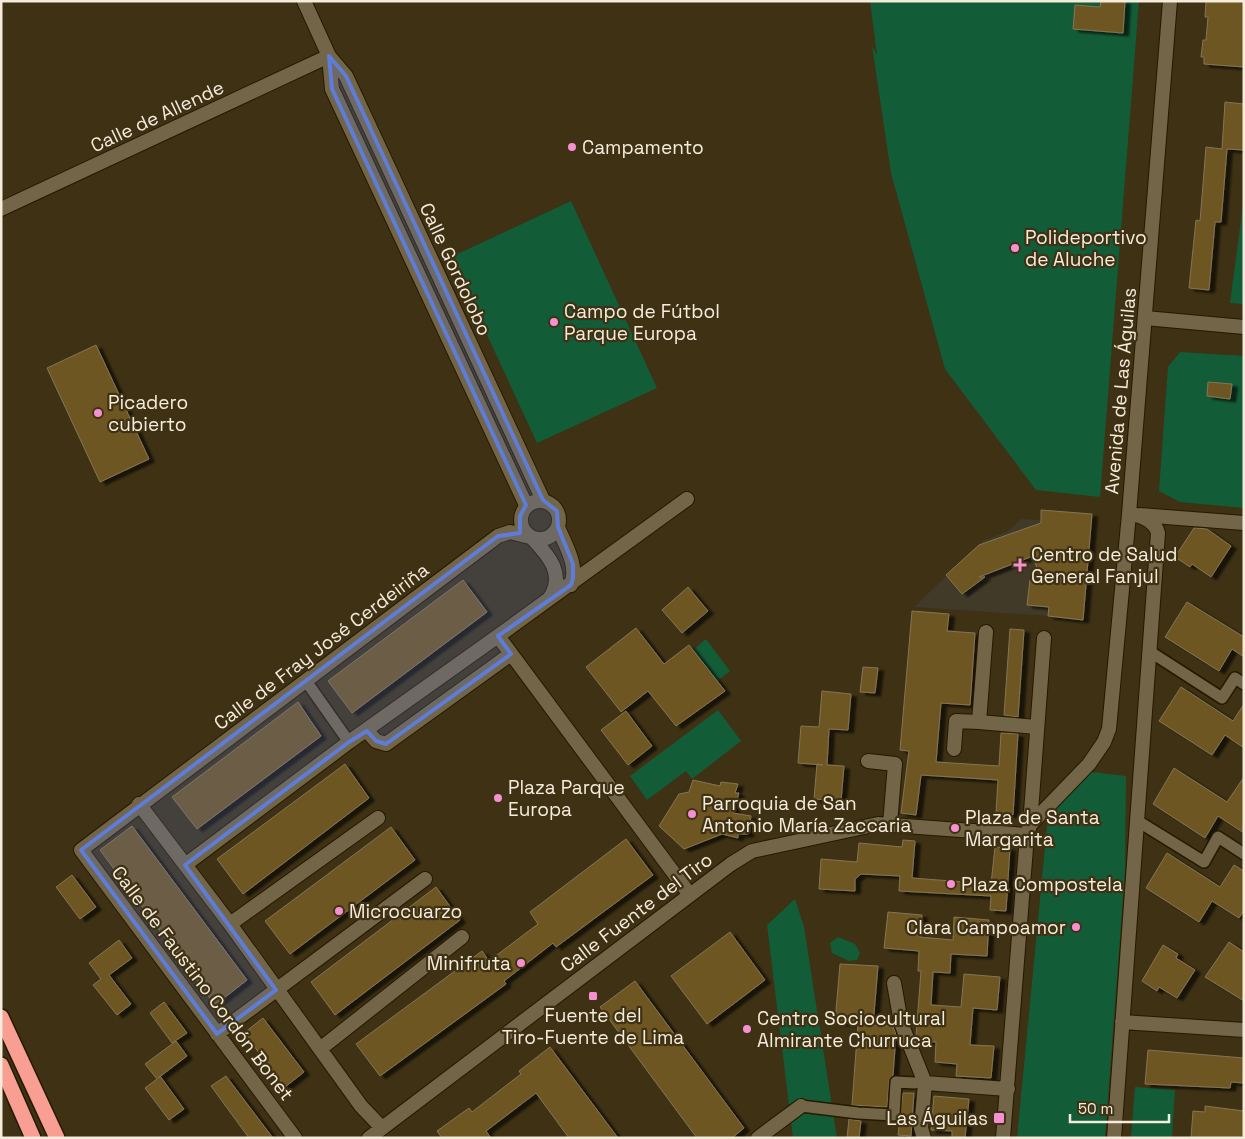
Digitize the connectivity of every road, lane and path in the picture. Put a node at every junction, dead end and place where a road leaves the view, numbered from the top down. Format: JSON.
{"nodes":[{"id":1,"x":304,"y":1,"type":"edge"},
{"id":2,"x":1170,"y":1,"type":"edge"},
{"id":3,"x":330,"y":56,"type":"junction"},
{"id":4,"x":1,"y":209,"type":"edge"},
{"id":5,"x":1145,"y":318,"type":"junction"},
{"id":6,"x":1244,"y":327,"type":"edge"},
{"id":7,"x":687,"y":499,"type":"dead end"},
{"id":8,"x":543,"y":500,"type":"junction"},
{"id":9,"x":526,"y":506,"type":"junction"},
{"id":10,"x":1133,"y":514,"type":"junction"},
{"id":11,"x":1244,"y":523,"type":"edge"},
{"id":12,"x":558,"y":528,"type":"junction"},
{"id":13,"x":531,"y":537,"type":"junction"},
{"id":14,"x":570,"y":585,"type":"junction"},
{"id":15,"x":546,"y":603,"type":"junction"},
{"id":16,"x":986,"y":632,"type":"dead end"},
{"id":17,"x":498,"y":636,"type":"junction"},
{"id":18,"x":1044,"y":638,"type":"dead end"},
{"id":19,"x":1149,"y":651,"type":"junction"},
{"id":20,"x":511,"y":654,"type":"junction"},
{"id":21,"x":306,"y":681,"type":"junction"},
{"id":22,"x":1244,"y":684,"type":"edge"},
{"id":23,"x":979,"y":722,"type":"junction"},
{"id":24,"x":1036,"y":727,"type":"junction"},
{"id":25,"x":367,"y":731,"type":"junction"},
{"id":26,"x":349,"y":742,"type":"junction"},
{"id":27,"x":954,"y":749,"type":"dead end"},
{"id":28,"x":868,"y":761,"type":"dead end"},
{"id":29,"x":140,"y":804,"type":"junction"},
{"id":30,"x":378,"y":818,"type":"dead end"},
{"id":31,"x":1136,"y":820,"type":"junction"},
{"id":32,"x":890,"y":824,"type":"junction"},
{"id":33,"x":1029,"y":830,"type":"junction"},
{"id":34,"x":81,"y":850,"type":"joint"},
{"id":35,"x":1244,"y":854,"type":"edge"},
{"id":36,"x":185,"y":865,"type":"junction"},
{"id":37,"x":426,"y":879,"type":"dead end"},
{"id":38,"x":690,"y":895,"type":"junction"},
{"id":39,"x":230,"y":924,"type":"junction"},
{"id":40,"x":462,"y":937,"type":"dead end"},
{"id":41,"x":894,"y":983,"type":"dead end"},
{"id":42,"x":276,"y":990,"type":"junction"},
{"id":43,"x":1,"y":1017,"type":"edge"},
{"id":44,"x":1122,"y":1022,"type":"junction"},
{"id":45,"x":1244,"y":1030,"type":"edge"},
{"id":46,"x":217,"y":1034,"type":"junction"},
{"id":47,"x":320,"y":1049,"type":"junction"},
{"id":48,"x":1,"y":1065,"type":"edge"},
{"id":49,"x":920,"y":1083,"type":"junction"},
{"id":50,"x":1008,"y":1089,"type":"junction"},
{"id":51,"x":801,"y":1106,"type":"joint"},
{"id":52,"x":382,"y":1128,"type":"junction"},
{"id":53,"x":33,"y":1138,"type":"edge"},
{"id":54,"x":57,"y":1138,"type":"edge"},
{"id":55,"x":295,"y":1138,"type":"edge"},
{"id":56,"x":369,"y":1138,"type":"edge"},
{"id":57,"x":758,"y":1138,"type":"edge"},
{"id":58,"x":924,"y":1138,"type":"edge"},
{"id":59,"x":1003,"y":1138,"type":"edge"},
{"id":60,"x":1114,"y":1138,"type":"edge"}],
"edges":[{"from":1,"to":3,"type":"street","name":"Calle Gordolobo"},
{"from":2,"to":5,"type":"street","name":"Avenida de Las Águilas"},
{"from":3,"to":4,"type":"street","name":"Calle de Allende"},
{"from":3,"to":8,"type":"street","name":"Calle Gordolobo"},
{"from":3,"to":9,"type":"street","name":"Calle Gordolobo"},
{"from":5,"to":6,"type":"street"},
{"from":5,"to":10,"type":"street","name":"Avenida de Las Águilas"},
{"from":7,"to":14,"type":"street"},
{"from":8,"to":9,"type":"street"},
{"from":8,"to":12,"type":"street"},
{"from":9,"to":13,"type":"street"},
{"from":10,"to":11,"type":"street"},
{"from":10,"to":19,"type":"street","name":"Avenida de Las Águilas"},
{"from":10,"to":33,"type":"street","name":"Avenida de Las Águilas"},
{"from":12,"to":13,"type":"street"},
{"from":12,"to":14,"type":"street"},
{"from":13,"to":15,"type":"street"},
{"from":13,"to":21,"type":"street","name":"Calle de Fray José Cerdeiriña"},
{"from":14,"to":15,"type":"street"},
{"from":15,"to":17,"type":"street"},
{"from":16,"to":23,"type":"street"},
{"from":17,"to":20,"type":"street"},
{"from":17,"to":25,"type":"street"},
{"from":18,"to":24,"type":"street"},
{"from":19,"to":22,"type":"street"},
{"from":19,"to":31,"type":"street","name":"Avenida de Las Águilas"},
{"from":20,"to":25,"type":"street"},
{"from":20,"to":38,"type":"street"},
{"from":21,"to":26,"type":"street"},
{"from":21,"to":29,"type":"street","name":"Calle de Fray José Cerdeiriña"},
{"from":23,"to":24,"type":"street"},
{"from":23,"to":27,"type":"street"},
{"from":24,"to":33,"type":"street"},
{"from":25,"to":26,"type":"street"},
{"from":26,"to":36,"type":"street"},
{"from":28,"to":32,"type":"street"},
{"from":29,"to":34,"type":"street","name":"Calle de Fray José Cerdeiriña"},
{"from":29,"to":36,"type":"street"},
{"from":30,"to":39,"type":"street"},
{"from":31,"to":35,"type":"street"},
{"from":31,"to":44,"type":"street","name":"Avenida de Las Águilas"},
{"from":32,"to":33,"type":"street","name":"Calle Fuente del Tiro"},
{"from":32,"to":38,"type":"street","name":"Calle Fuente del Tiro"},
{"from":33,"to":50,"type":"street"},
{"from":34,"to":46,"type":"street","name":"Calle de Faustino Cordón Bonet"},
{"from":36,"to":39,"type":"street"},
{"from":37,"to":42,"type":"street"},
{"from":38,"to":52,"type":"street","name":"Calle Fuente del Tiro"},
{"from":39,"to":42,"type":"street"},
{"from":40,"to":47,"type":"street"},
{"from":41,"to":49,"type":"street"},
{"from":42,"to":46,"type":"street"},
{"from":42,"to":47,"type":"street"},
{"from":43,"to":54,"type":"highway"},
{"from":44,"to":45,"type":"street"},
{"from":44,"to":60,"type":"street","name":"Avenida de Las Águilas"},
{"from":46,"to":55,"type":"street","name":"Calle de Faustino Cordón Bonet"},
{"from":47,"to":52,"type":"street"},
{"from":48,"to":53,"type":"highway"},
{"from":49,"to":50,"type":"street"},
{"from":49,"to":51,"type":"street"},
{"from":49,"to":58,"type":"street"},
{"from":50,"to":59,"type":"street"},
{"from":51,"to":57,"type":"street"},
{"from":52,"to":56,"type":"street","name":"Calle Fuente del Tiro"}]}
